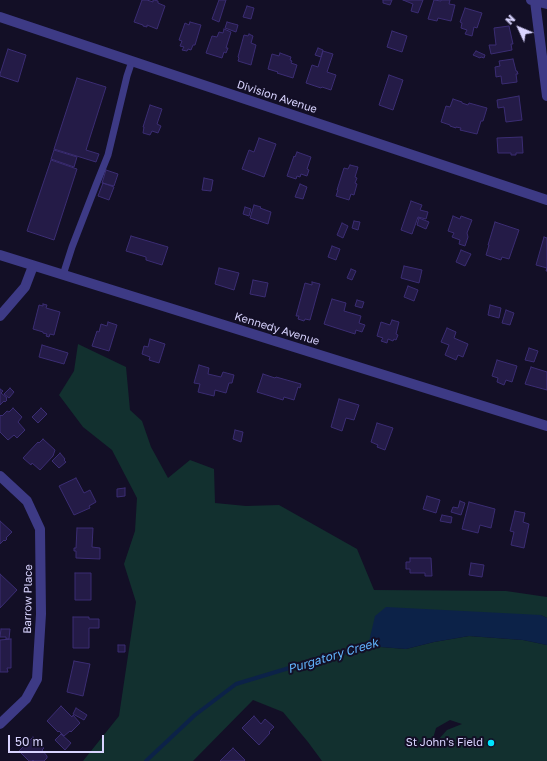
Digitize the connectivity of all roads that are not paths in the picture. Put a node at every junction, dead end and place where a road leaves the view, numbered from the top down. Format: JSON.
{"nodes":[{"id":1,"x":533,"y":1,"type":"edge"},
{"id":2,"x":547,"y":4,"type":"edge"},
{"id":3,"x":0,"y":17,"type":"edge"},
{"id":4,"x":132,"y":61,"type":"junction"},
{"id":5,"x":547,"y":96,"type":"edge"},
{"id":6,"x":547,"y":200,"type":"edge"},
{"id":7,"x":0,"y":255,"type":"edge"},
{"id":8,"x":32,"y":266,"type":"junction"},
{"id":9,"x":63,"y":275,"type":"junction"},
{"id":10,"x":0,"y":316,"type":"edge"},
{"id":11,"x":547,"y":426,"type":"edge"},
{"id":12,"x":0,"y":476,"type":"edge"},
{"id":13,"x":0,"y":724,"type":"edge"}],
"edges":[{"from":1,"to":2,"type":"street"},
{"from":1,"to":5,"type":"street"},
{"from":3,"to":4,"type":"street","name":"Division Avenue"},
{"from":4,"to":6,"type":"street","name":"Division Avenue"},
{"from":4,"to":9,"type":"lane"},
{"from":7,"to":8,"type":"street","name":"Kennedy Avenue"},
{"from":8,"to":9,"type":"street","name":"Kennedy Avenue"},
{"from":8,"to":10,"type":"street"},
{"from":9,"to":11,"type":"street","name":"Kennedy Avenue"},
{"from":12,"to":13,"type":"street","name":"Barrow Place"}]}
